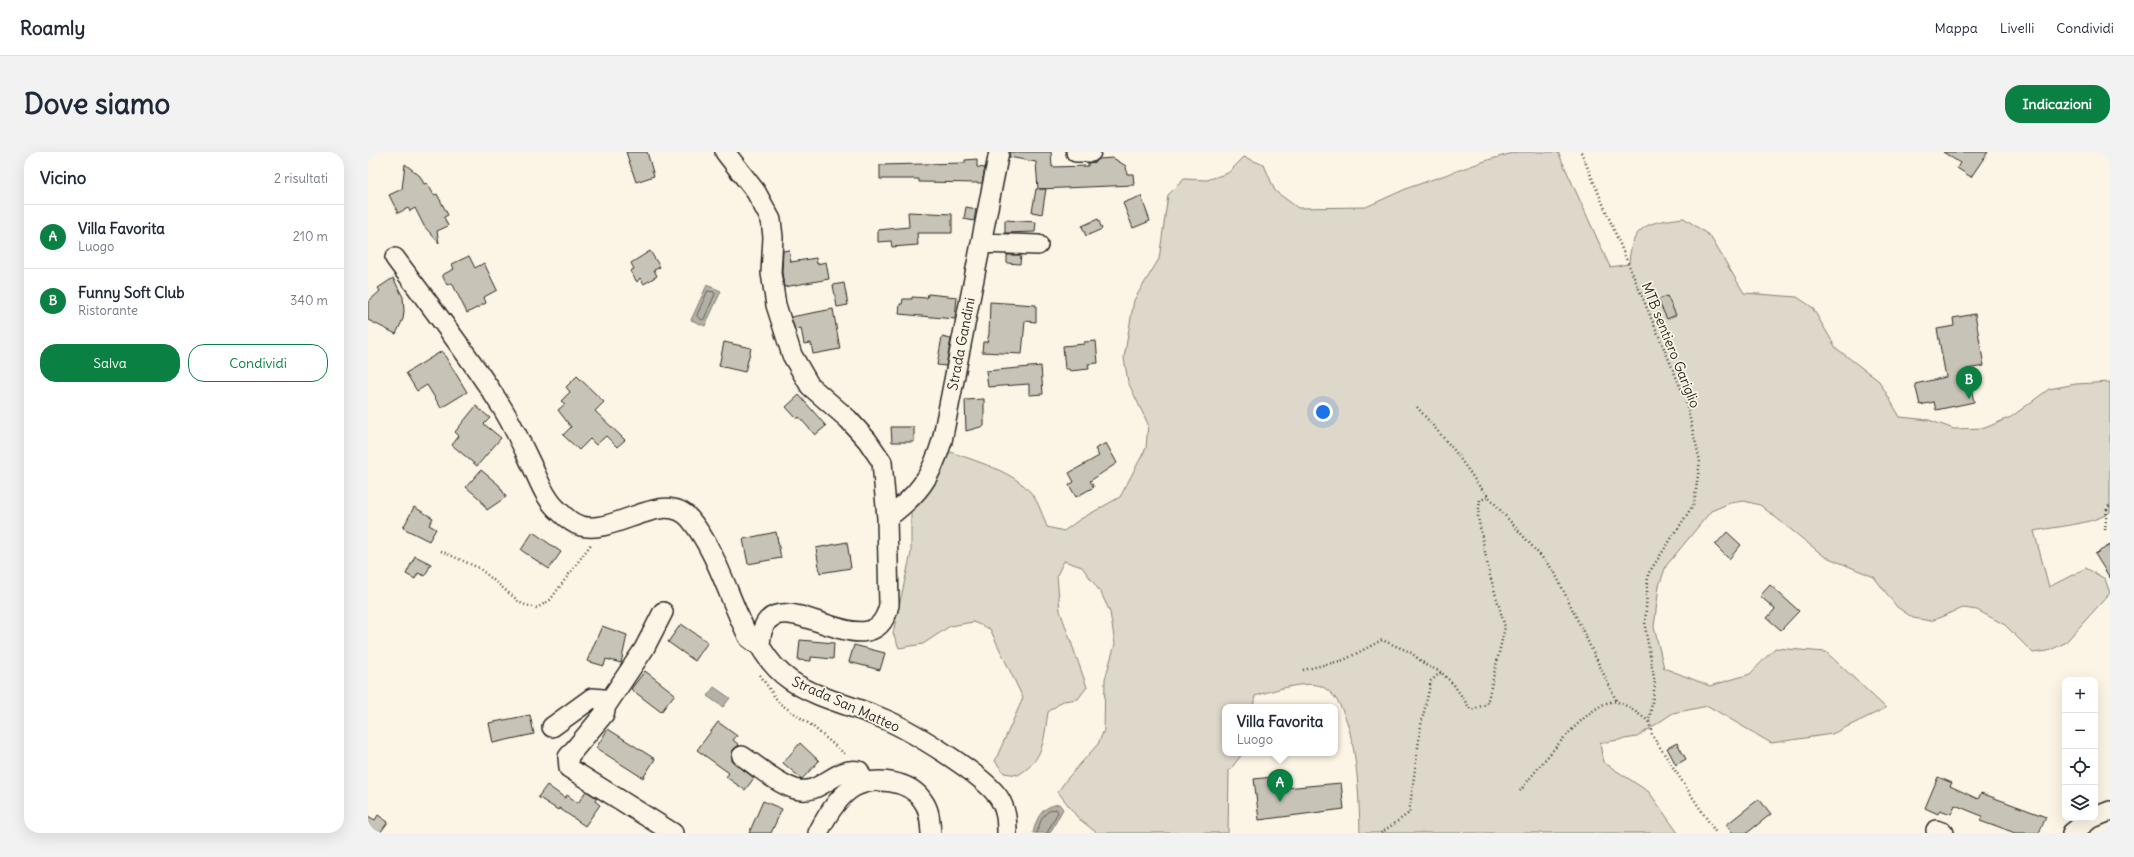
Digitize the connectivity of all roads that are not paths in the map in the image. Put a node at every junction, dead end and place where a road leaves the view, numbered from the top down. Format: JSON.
{"nodes":[{"id":1,"x":725,"y":152,"type":"edge"},
{"id":2,"x":999,"y":152,"type":"edge"},
{"id":3,"x":1076,"y":152,"type":"edge"},
{"id":4,"x":1091,"y":152,"type":"edge"},
{"id":5,"x":982,"y":243,"type":"junction"},
{"id":6,"x":1038,"y":244,"type":"dead end"},
{"id":7,"x":395,"y":258,"type":"dead end"},
{"id":8,"x":887,"y":518,"type":"junction"},
{"id":9,"x":662,"y":612,"type":"dead end"},
{"id":10,"x":760,"y":646,"type":"junction"},
{"id":11,"x":606,"y":706,"type":"junction"},
{"id":12,"x":552,"y":727,"type":"dead end"},
{"id":13,"x":742,"y":756,"type":"dead end"},
{"id":14,"x":862,"y":777,"type":"junction"},
{"id":15,"x":2110,"y":811,"type":"edge"},
{"id":16,"x":2098,"y":815,"type":"edge"},
{"id":17,"x":2087,"y":821,"type":"edge"},
{"id":18,"x":673,"y":833,"type":"edge"},
{"id":19,"x":818,"y":833,"type":"edge"},
{"id":20,"x":932,"y":833,"type":"edge"},
{"id":21,"x":1007,"y":833,"type":"edge"},
{"id":22,"x":2072,"y":833,"type":"edge"}],
"edges":[{"from":1,"to":8,"type":"street"},
{"from":2,"to":5,"type":"street","name":"Strada Gandini"},
{"from":3,"to":4,"type":"street"},
{"from":5,"to":6,"type":"street"},
{"from":5,"to":8,"type":"street","name":"Strada Gandini"},
{"from":7,"to":10,"type":"street","name":"Strada San Matteo"},
{"from":8,"to":10,"type":"street"},
{"from":9,"to":11,"type":"street"},
{"from":10,"to":21,"type":"street","name":"Strada San Matteo"},
{"from":11,"to":12,"type":"street"},
{"from":11,"to":18,"type":"street"},
{"from":13,"to":14,"type":"street"},
{"from":14,"to":19,"type":"street"},
{"from":14,"to":20,"type":"street"},
{"from":15,"to":16,"type":"street"},
{"from":17,"to":22,"type":"street"}]}
